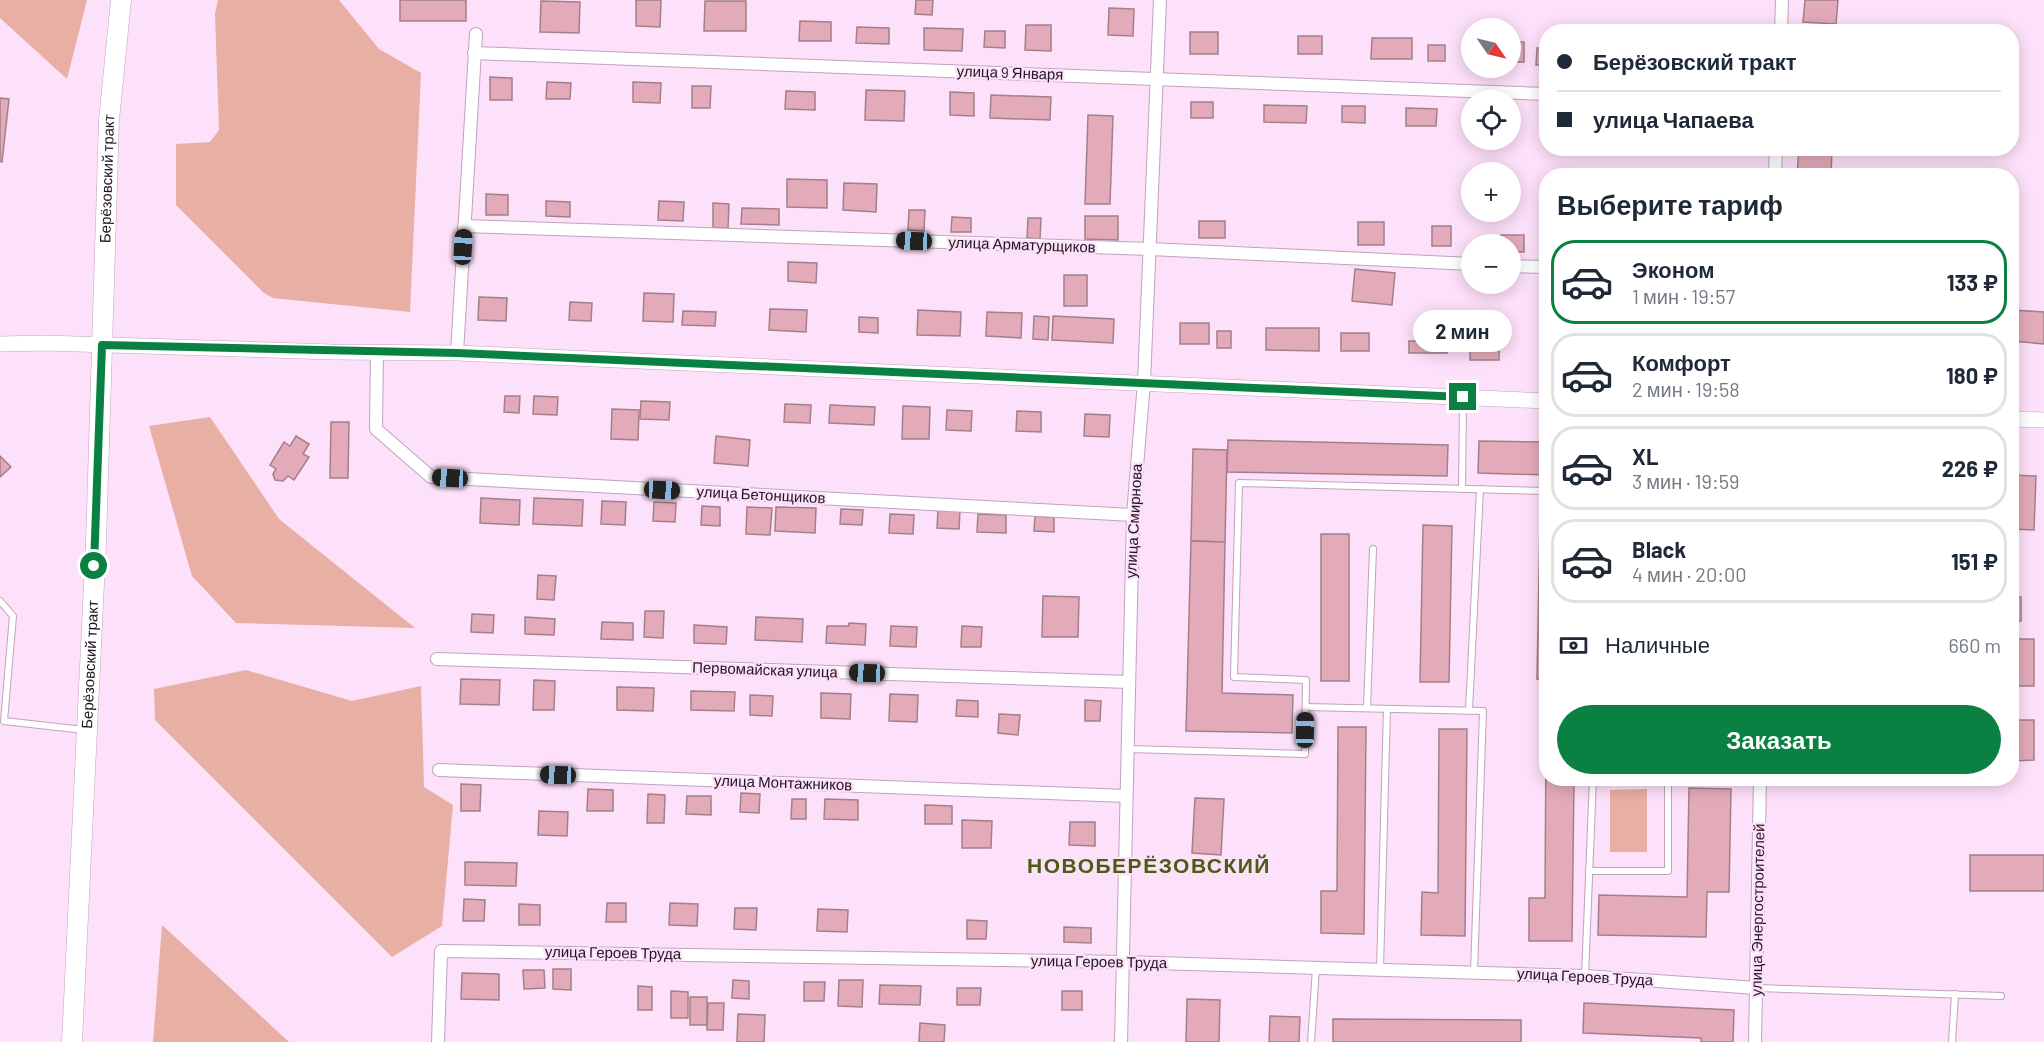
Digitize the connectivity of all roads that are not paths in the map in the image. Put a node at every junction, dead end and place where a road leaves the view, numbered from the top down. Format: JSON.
{"nodes":[{"id":1,"x":121,"y":0,"type":"edge"},
{"id":2,"x":1160,"y":0,"type":"edge"},
{"id":3,"x":1782,"y":0,"type":"edge"},
{"id":4,"x":1781,"y":24,"type":"edge"},
{"id":5,"x":476,"y":34,"type":"dead end"},
{"id":6,"x":474,"y":53,"type":"junction"},
{"id":7,"x":1157,"y":78,"type":"junction"},
{"id":8,"x":1539,"y":94,"type":"edge"},
{"id":9,"x":464,"y":226,"type":"junction"},
{"id":10,"x":1150,"y":249,"type":"junction"},
{"id":11,"x":1461,"y":263,"type":"edge"},
{"id":12,"x":1521,"y":266,"type":"edge"},
{"id":13,"x":1539,"y":267,"type":"edge"},
{"id":14,"x":0,"y":344,"type":"edge"},
{"id":15,"x":102,"y":345,"type":"junction"},
{"id":16,"x":377,"y":352,"type":"junction"},
{"id":17,"x":457,"y":353,"type":"junction"},
{"id":18,"x":1144,"y":382,"type":"junction"},
{"id":19,"x":1463,"y":397,"type":"junction"},
{"id":20,"x":1539,"y":401,"type":"edge"},
{"id":21,"x":2019,"y":419,"type":"edge"},
{"id":22,"x":2044,"y":420,"type":"edge"},
{"id":23,"x":1462,"y":489,"type":"junction"},
{"id":24,"x":1479,"y":489,"type":"junction"},
{"id":25,"x":1539,"y":491,"type":"edge"},
{"id":26,"x":1133,"y":515,"type":"junction"},
{"id":27,"x":1373,"y":549,"type":"dead end"},
{"id":28,"x":0,"y":601,"type":"edge"},
{"id":29,"x":437,"y":659,"type":"dead end"},
{"id":30,"x":1129,"y":682,"type":"junction"},
{"id":31,"x":1306,"y":707,"type":"junction"},
{"id":32,"x":1367,"y":708,"type":"junction"},
{"id":33,"x":1387,"y":709,"type":"junction"},
{"id":34,"x":1470,"y":710,"type":"junction"},
{"id":35,"x":87,"y":730,"type":"junction"},
{"id":36,"x":1127,"y":749,"type":"junction"},
{"id":37,"x":439,"y":770,"type":"dead end"},
{"id":38,"x":1593,"y":786,"type":"edge"},
{"id":39,"x":1668,"y":786,"type":"edge"},
{"id":40,"x":1760,"y":786,"type":"edge"},
{"id":41,"x":1126,"y":796,"type":"junction"},
{"id":42,"x":1589,"y":871,"type":"junction"},
{"id":43,"x":1123,"y":962,"type":"junction"},
{"id":44,"x":1316,"y":968,"type":"junction"},
{"id":45,"x":1380,"y":970,"type":"junction"},
{"id":46,"x":1474,"y":972,"type":"junction"},
{"id":47,"x":1585,"y":976,"type":"junction"},
{"id":48,"x":1757,"y":988,"type":"junction"},
{"id":49,"x":1955,"y":994,"type":"junction"},
{"id":50,"x":2001,"y":996,"type":"dead end"},
{"id":51,"x":72,"y":1042,"type":"edge"},
{"id":52,"x":438,"y":1042,"type":"edge"},
{"id":53,"x":1121,"y":1042,"type":"edge"},
{"id":54,"x":1311,"y":1042,"type":"edge"},
{"id":55,"x":1755,"y":1042,"type":"edge"},
{"id":56,"x":1952,"y":1042,"type":"edge"}],
"edges":[{"from":1,"to":15,"type":"main road","name":"Берёзовский тракт"},
{"from":2,"to":7,"type":"street","name":"улица Смирнова"},
{"from":3,"to":4,"type":"street"},
{"from":5,"to":6,"type":"street"},
{"from":6,"to":7,"type":"street","name":"улица 9 Января"},
{"from":6,"to":9,"type":"street"},
{"from":7,"to":8,"type":"street","name":"улица 9 Января"},
{"from":7,"to":10,"type":"street","name":"улица Смирнова"},
{"from":9,"to":10,"type":"street","name":"улица Арматурщиков"},
{"from":9,"to":17,"type":"street"},
{"from":10,"to":11,"type":"street","name":"улица Арматурщиков"},
{"from":10,"to":18,"type":"street","name":"улица Смирнова"},
{"from":12,"to":13,"type":"street"},
{"from":14,"to":15,"type":"street"},
{"from":15,"to":16,"type":"street"},
{"from":15,"to":35,"type":"main road","name":"Берёзовский тракт"},
{"from":16,"to":17,"type":"street"},
{"from":16,"to":26,"type":"street","name":"улица Бетонщиков"},
{"from":17,"to":18,"type":"street"},
{"from":18,"to":19,"type":"street"},
{"from":18,"to":26,"type":"street","name":"улица Смирнова"},
{"from":19,"to":20,"type":"street"},
{"from":19,"to":23,"type":"lane"},
{"from":21,"to":22,"type":"street"},
{"from":23,"to":24,"type":"lane"},
{"from":23,"to":31,"type":"lane"},
{"from":24,"to":25,"type":"lane"},
{"from":24,"to":34,"type":"lane"},
{"from":26,"to":30,"type":"street","name":"улица Смирнова"},
{"from":27,"to":32,"type":"lane"},
{"from":28,"to":35,"type":"lane"},
{"from":29,"to":30,"type":"street","name":"Первомайская улица"},
{"from":30,"to":36,"type":"street","name":"улица Смирнова"},
{"from":31,"to":32,"type":"lane"},
{"from":31,"to":36,"type":"lane"},
{"from":32,"to":33,"type":"lane"},
{"from":33,"to":34,"type":"lane"},
{"from":33,"to":45,"type":"lane"},
{"from":34,"to":46,"type":"lane"},
{"from":35,"to":51,"type":"main road","name":"Берёзовский тракт"},
{"from":36,"to":41,"type":"street","name":"улица Смирнова"},
{"from":37,"to":41,"type":"street","name":"улица Монтажников"},
{"from":38,"to":42,"type":"lane"},
{"from":39,"to":42,"type":"lane"},
{"from":40,"to":48,"type":"street","name":"улица Энергостроителей"},
{"from":41,"to":43,"type":"street","name":"улица Смирнова"},
{"from":42,"to":47,"type":"lane"},
{"from":43,"to":44,"type":"street","name":"улица Героев Труда"},
{"from":43,"to":52,"type":"street","name":"улица Героев Труда"},
{"from":43,"to":53,"type":"street","name":"улица Смирнова"},
{"from":44,"to":45,"type":"street","name":"улица Героев Труда"},
{"from":44,"to":54,"type":"lane"},
{"from":45,"to":46,"type":"street","name":"улица Героев Труда"},
{"from":46,"to":47,"type":"street","name":"улица Героев Труда"},
{"from":47,"to":48,"type":"street","name":"улица Героев Труда"},
{"from":48,"to":49,"type":"lane"},
{"from":48,"to":55,"type":"street","name":"улица Энергостроителей"},
{"from":49,"to":50,"type":"lane"},
{"from":49,"to":56,"type":"lane"}]}
